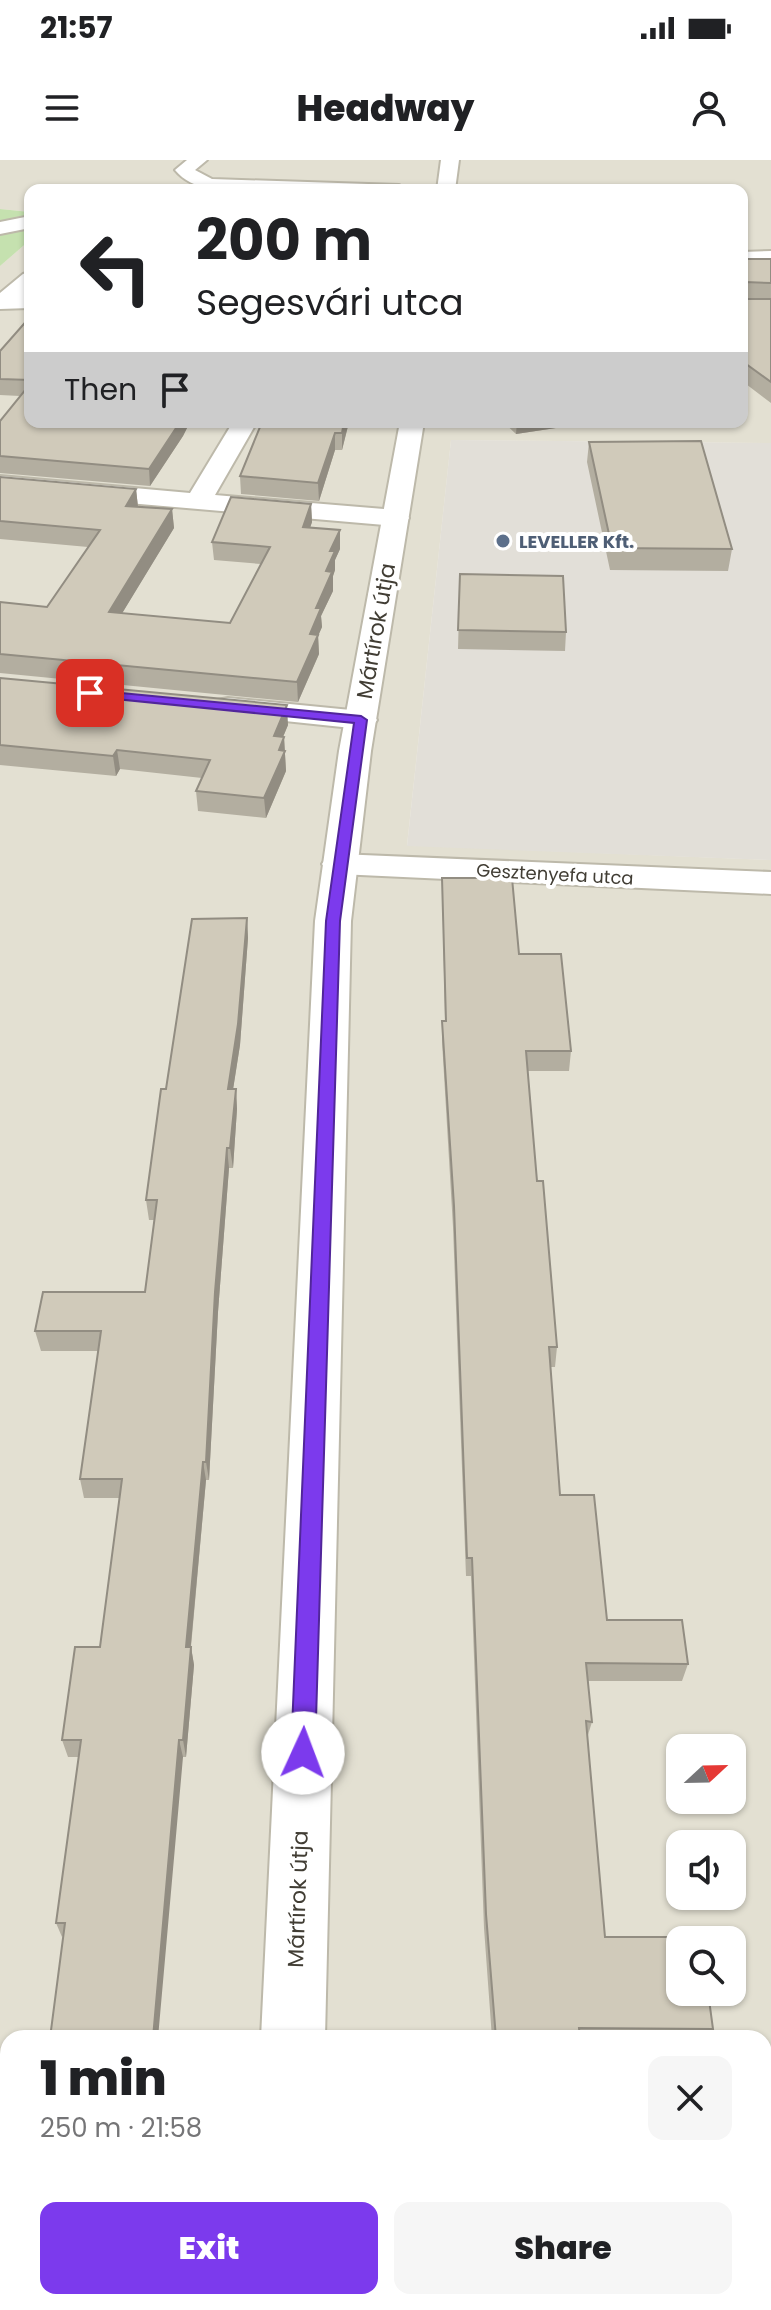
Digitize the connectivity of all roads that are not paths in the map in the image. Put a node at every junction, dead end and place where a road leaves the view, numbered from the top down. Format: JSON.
{"nodes":[{"id":1,"x":198,"y":160,"type":"edge"},
{"id":2,"x":450,"y":160,"type":"edge"},
{"id":3,"x":210,"y":184,"type":"edge"},
{"id":4,"x":447,"y":184,"type":"edge"},
{"id":5,"x":24,"y":223,"type":"edge"},
{"id":6,"x":0,"y":228,"type":"edge"},
{"id":7,"x":771,"y":257,"type":"edge"},
{"id":8,"x":748,"y":258,"type":"edge"},
{"id":9,"x":24,"y":283,"type":"edge"},
{"id":10,"x":24,"y":302,"type":"edge"},
{"id":11,"x":241,"y":428,"type":"edge"},
{"id":12,"x":411,"y":428,"type":"edge"},
{"id":13,"x":0,"y":484,"type":"edge"},
{"id":14,"x":198,"y":501,"type":"junction"},
{"id":15,"x":396,"y":518,"type":"junction"},
{"id":16,"x":204,"y":704,"type":"edge"},
{"id":17,"x":361,"y":720,"type":"junction"},
{"id":18,"x":339,"y":864,"type":"junction"},
{"id":19,"x":771,"y":883,"type":"edge"},
{"id":20,"x":293,"y":2030,"type":"edge"}],
"edges":[{"from":1,"to":3,"type":"street"},
{"from":2,"to":4,"type":"street"},
{"from":5,"to":6,"type":"street"},
{"from":7,"to":8,"type":"street"},
{"from":9,"to":10,"type":"street"},
{"from":11,"to":14,"type":"street"},
{"from":12,"to":15,"type":"street","name":"Mártírok útja"},
{"from":13,"to":14,"type":"street"},
{"from":14,"to":15,"type":"street"},
{"from":15,"to":17,"type":"street","name":"Mártírok útja"},
{"from":16,"to":17,"type":"street"},
{"from":17,"to":18,"type":"street","name":"Mártírok útja"},
{"from":18,"to":19,"type":"street","name":"Gesztenyefa utca"},
{"from":18,"to":20,"type":"street","name":"Mártírok útja"}]}
